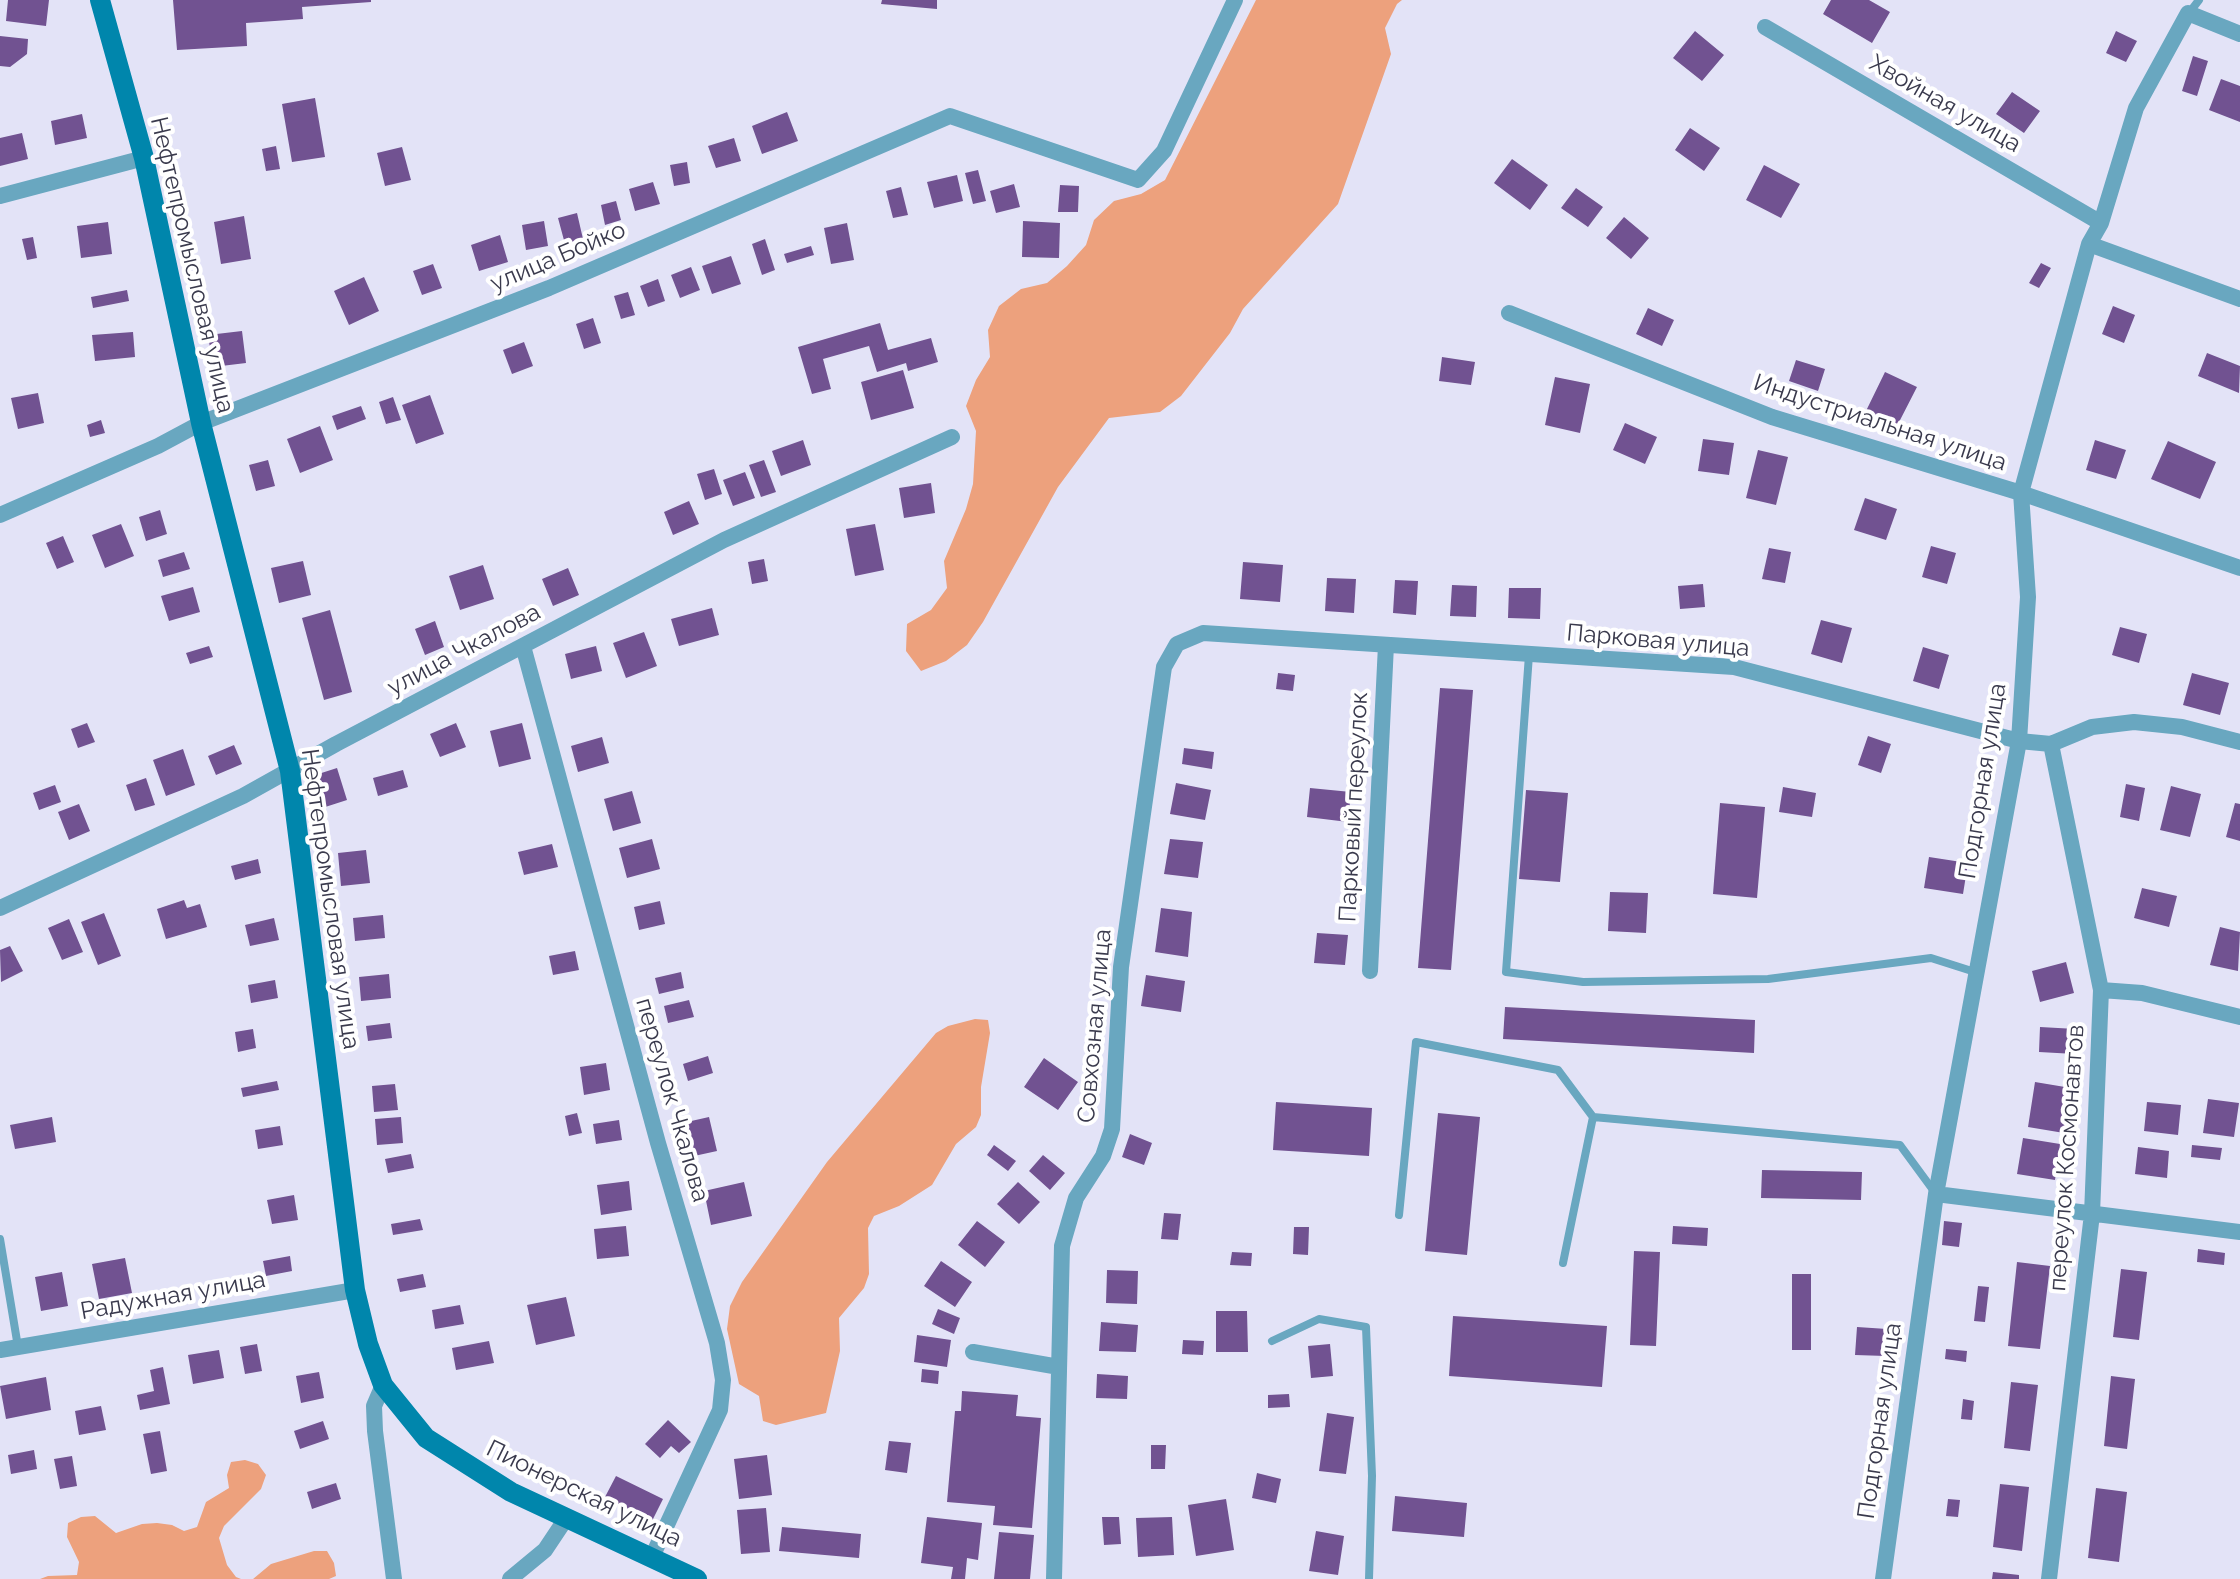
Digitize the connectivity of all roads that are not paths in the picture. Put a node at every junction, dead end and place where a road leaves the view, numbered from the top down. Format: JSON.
{"nodes":[{"id":1,"x":1235,"y":0,"type":"edge"},
{"id":2,"x":104,"y":1,"type":"edge"},
{"id":3,"x":2194,"y":7,"type":"edge"},
{"id":4,"x":1765,"y":27,"type":"dead end"},
{"id":5,"x":2240,"y":34,"type":"edge"},
{"id":6,"x":144,"y":158,"type":"junction"},
{"id":7,"x":0,"y":196,"type":"edge"},
{"id":8,"x":2101,"y":223,"type":"junction"},
{"id":9,"x":2089,"y":244,"type":"junction"},
{"id":10,"x":2240,"y":299,"type":"edge"},
{"id":11,"x":1509,"y":313,"type":"dead end"},
{"id":12,"x":201,"y":423,"type":"junction"},
{"id":13,"x":952,"y":437,"type":"dead end"},
{"id":14,"x":2021,"y":493,"type":"junction"},
{"id":15,"x":0,"y":515,"type":"edge"},
{"id":16,"x":2240,"y":568,"type":"edge"},
{"id":17,"x":1203,"y":633,"type":"joint"},
{"id":18,"x":1386,"y":645,"type":"junction"},
{"id":19,"x":523,"y":646,"type":"junction"},
{"id":20,"x":1529,"y":655,"type":"junction"},
{"id":21,"x":2019,"y":741,"type":"junction"},
{"id":22,"x":2240,"y":742,"type":"edge"},
{"id":23,"x":2051,"y":744,"type":"junction"},
{"id":24,"x":290,"y":771,"type":"junction"},
{"id":25,"x":0,"y":908,"type":"edge"},
{"id":26,"x":1370,"y":971,"type":"dead end"},
{"id":27,"x":1975,"y":972,"type":"junction"},
{"id":28,"x":2101,"y":990,"type":"junction"},
{"id":29,"x":2240,"y":1017,"type":"edge"},
{"id":30,"x":1593,"y":1117,"type":"junction"},
{"id":31,"x":1936,"y":1194,"type":"junction"},
{"id":32,"x":2092,"y":1214,"type":"junction"},
{"id":33,"x":1399,"y":1215,"type":"dead end"},
{"id":34,"x":2240,"y":1232,"type":"edge"},
{"id":35,"x":0,"y":1239,"type":"edge"},
{"id":36,"x":1563,"y":1263,"type":"dead end"},
{"id":37,"x":355,"y":1290,"type":"junction"},
{"id":38,"x":1272,"y":1341,"type":"dead end"},
{"id":39,"x":18,"y":1347,"type":"junction"},
{"id":40,"x":0,"y":1350,"type":"edge"},
{"id":41,"x":973,"y":1352,"type":"dead end"},
{"id":42,"x":1059,"y":1367,"type":"junction"},
{"id":43,"x":383,"y":1385,"type":"junction"},
{"id":44,"x":567,"y":1517,"type":"junction"},
{"id":45,"x":652,"y":1557,"type":"junction"},
{"id":46,"x":394,"y":1579,"type":"edge"},
{"id":47,"x":510,"y":1579,"type":"edge"},
{"id":48,"x":697,"y":1579,"type":"edge"},
{"id":49,"x":1054,"y":1579,"type":"edge"},
{"id":50,"x":1369,"y":1579,"type":"edge"},
{"id":51,"x":1883,"y":1579,"type":"edge"},
{"id":52,"x":2049,"y":1579,"type":"edge"}],
"edges":[{"from":1,"to":12,"type":"street","name":"улица Бойко"},
{"from":2,"to":6,"type":"main road","name":"Нефтепромысловая улица"},
{"from":3,"to":5,"type":"street"},
{"from":3,"to":8,"type":"street","name":"Подгорная улица"},
{"from":4,"to":8,"type":"street","name":"Хвойная улица"},
{"from":6,"to":7,"type":"street"},
{"from":6,"to":12,"type":"main road","name":"Нефтепромысловая улица"},
{"from":8,"to":9,"type":"street","name":"Подгорная улица"},
{"from":9,"to":10,"type":"street"},
{"from":9,"to":14,"type":"street","name":"Подгорная улица"},
{"from":11,"to":14,"type":"street","name":"Индустриальная улица"},
{"from":12,"to":15,"type":"street","name":"улица Бойко"},
{"from":12,"to":24,"type":"main road","name":"Нефтепромысловая улица"},
{"from":13,"to":19,"type":"street","name":"улица Чкалова"},
{"from":14,"to":16,"type":"street","name":"Индустриальная улица"},
{"from":14,"to":21,"type":"street","name":"Подгорная улица"},
{"from":17,"to":18,"type":"street","name":"Парковая улица"},
{"from":17,"to":42,"type":"street","name":"Совхозная улица"},
{"from":18,"to":20,"type":"street","name":"Парковая улица"},
{"from":18,"to":26,"type":"street","name":"Парковый переулок"},
{"from":19,"to":24,"type":"street","name":"улица Чкалова"},
{"from":19,"to":45,"type":"street","name":"переулок Чкалова"},
{"from":20,"to":21,"type":"street","name":"Парковая улица"},
{"from":20,"to":27,"type":"lane"},
{"from":21,"to":23,"type":"street","name":"Парковая улица"},
{"from":21,"to":27,"type":"street","name":"Подгорная улица"},
{"from":22,"to":23,"type":"street","name":"Парковая улица"},
{"from":23,"to":28,"type":"street","name":"переулок Космонавтов"},
{"from":24,"to":25,"type":"street","name":"улица Чкалова"},
{"from":24,"to":37,"type":"main road","name":"Нефтепромысловая улица"},
{"from":27,"to":31,"type":"street","name":"Подгорная улица"},
{"from":28,"to":29,"type":"street"},
{"from":28,"to":32,"type":"street","name":"переулок Космонавтов"},
{"from":30,"to":31,"type":"lane"},
{"from":30,"to":33,"type":"lane"},
{"from":30,"to":36,"type":"lane"},
{"from":31,"to":32,"type":"street"},
{"from":31,"to":51,"type":"street","name":"Подгорная улица"},
{"from":32,"to":34,"type":"street"},
{"from":32,"to":52,"type":"street","name":"переулок Космонавтов"},
{"from":35,"to":39,"type":"lane"},
{"from":37,"to":39,"type":"street","name":"Радужная улица"},
{"from":37,"to":43,"type":"main road","name":"Нефтепромысловая улица"},
{"from":38,"to":50,"type":"lane"},
{"from":39,"to":40,"type":"street","name":"Радужная улица"},
{"from":41,"to":42,"type":"street"},
{"from":42,"to":49,"type":"street","name":"Совхозная улица"},
{"from":43,"to":44,"type":"main road","name":"Пионерская улица"},
{"from":43,"to":46,"type":"street"},
{"from":44,"to":45,"type":"main road","name":"Пионерская улица"},
{"from":44,"to":47,"type":"street"},
{"from":45,"to":48,"type":"main road","name":"Пионерская улица"}]}
